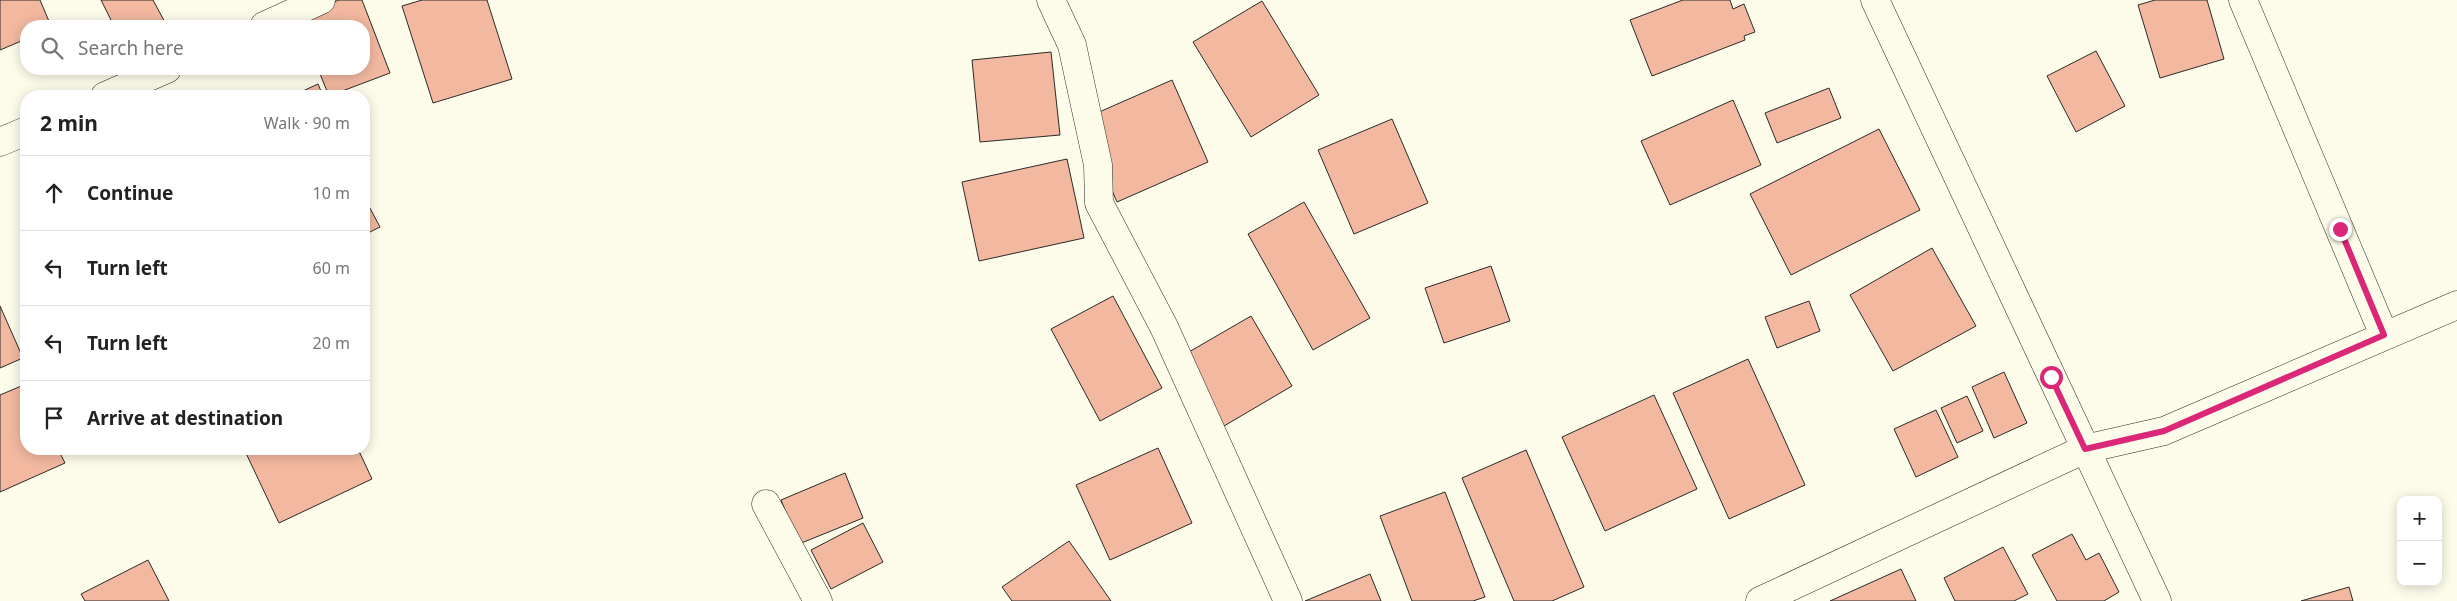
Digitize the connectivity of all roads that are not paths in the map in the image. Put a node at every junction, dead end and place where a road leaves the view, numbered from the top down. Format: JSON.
{"nodes":[{"id":1,"x":321,"y":0,"type":"edge"},
{"id":2,"x":1051,"y":0,"type":"edge"},
{"id":3,"x":1875,"y":0,"type":"edge"},
{"id":4,"x":2242,"y":0,"type":"edge"},
{"id":5,"x":270,"y":16,"type":"edge"},
{"id":6,"x":153,"y":75,"type":"edge"},
{"id":7,"x":118,"y":90,"type":"edge"},
{"id":8,"x":20,"y":134,"type":"edge"},
{"id":9,"x":0,"y":142,"type":"edge"},
{"id":10,"x":2457,"y":304,"type":"edge"},
{"id":11,"x":2384,"y":335,"type":"junction"},
{"id":12,"x":2085,"y":449,"type":"junction"},
{"id":13,"x":766,"y":504,"type":"dead end"},
{"id":14,"x":818,"y":601,"type":"edge"},
{"id":15,"x":1288,"y":601,"type":"edge"},
{"id":16,"x":1760,"y":601,"type":"edge"},
{"id":17,"x":2157,"y":601,"type":"edge"}],
"edges":[{"from":1,"to":5,"type":"street"},
{"from":2,"to":15,"type":"street"},
{"from":3,"to":12,"type":"street"},
{"from":4,"to":11,"type":"street"},
{"from":6,"to":7,"type":"street"},
{"from":8,"to":9,"type":"street"},
{"from":10,"to":11,"type":"street"},
{"from":11,"to":12,"type":"street"},
{"from":12,"to":16,"type":"street"},
{"from":12,"to":17,"type":"street"},
{"from":13,"to":14,"type":"street"}]}
